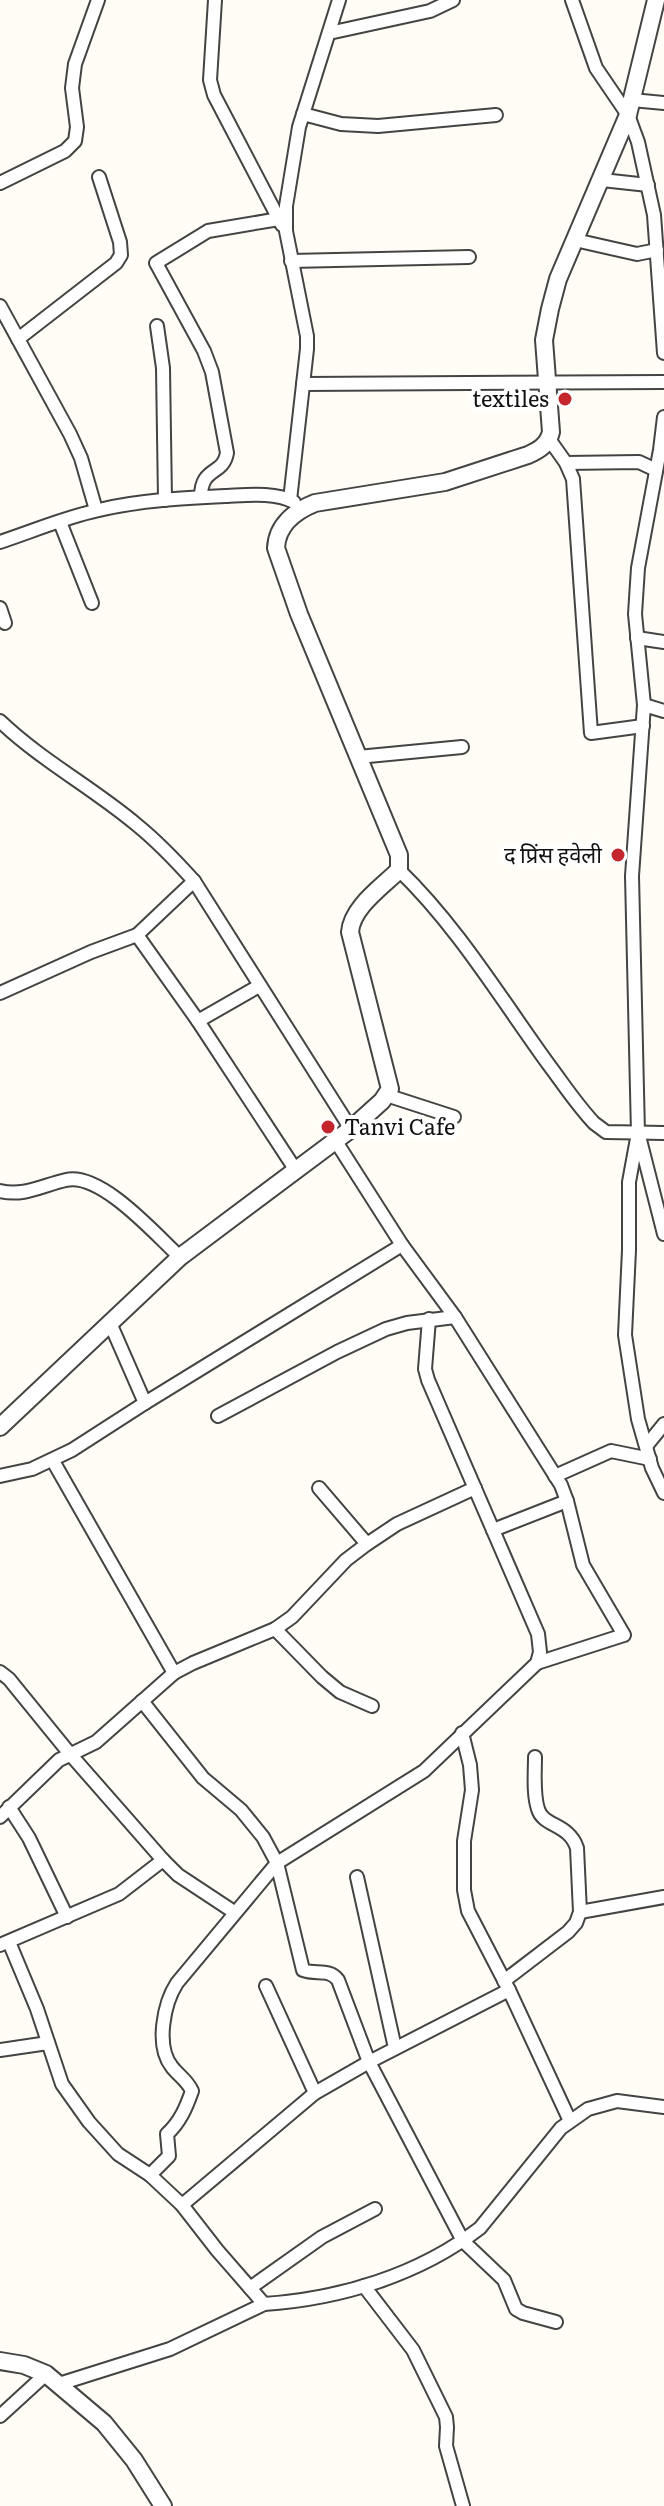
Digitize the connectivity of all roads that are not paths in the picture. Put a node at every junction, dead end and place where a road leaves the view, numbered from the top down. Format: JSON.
{"nodes":[{"id":1,"x":98,"y":0,"type":"edge"},
{"id":2,"x":215,"y":0,"type":"edge"},
{"id":3,"x":339,"y":0,"type":"edge"},
{"id":4,"x":453,"y":0,"type":"edge"},
{"id":5,"x":572,"y":0,"type":"edge"},
{"id":6,"x":656,"y":0,"type":"edge"},
{"id":7,"x":329,"y":33,"type":"junction"},
{"id":8,"x":664,"y":103,"type":"edge"},
{"id":9,"x":630,"y":108,"type":"junction"},
{"id":10,"x":303,"y":114,"type":"junction"},
{"id":11,"x":496,"y":115,"type":"dead end"},
{"id":12,"x":99,"y":177,"type":"dead end"},
{"id":13,"x":602,"y":180,"type":"junction"},
{"id":14,"x":0,"y":183,"type":"edge"},
{"id":15,"x":648,"y":185,"type":"junction"},
{"id":16,"x":659,"y":214,"type":"edge"},
{"id":17,"x":279,"y":219,"type":"junction"},
{"id":18,"x":286,"y":231,"type":"junction"},
{"id":19,"x":575,"y":240,"type":"junction"},
{"id":20,"x":657,"y":250,"type":"junction"},
{"id":21,"x":469,"y":257,"type":"dead end"},
{"id":22,"x":291,"y":261,"type":"junction"},
{"id":23,"x":0,"y":306,"type":"edge"},
{"id":24,"x":157,"y":326,"type":"dead end"},
{"id":25,"x":18,"y":339,"type":"junction"},
{"id":26,"x":664,"y":353,"type":"edge"},
{"id":27,"x":547,"y":381,"type":"junction"},
{"id":28,"x":664,"y":382,"type":"edge"},
{"id":29,"x":303,"y":384,"type":"junction"},
{"id":30,"x":664,"y":417,"type":"edge"},
{"id":31,"x":549,"y":439,"type":"junction"},
{"id":32,"x":662,"y":450,"type":"edge"},
{"id":33,"x":566,"y":463,"type":"junction"},
{"id":34,"x":656,"y":470,"type":"junction"},
{"id":35,"x":201,"y":497,"type":"junction"},
{"id":36,"x":165,"y":500,"type":"junction"},
{"id":37,"x":296,"y":504,"type":"junction"},
{"id":38,"x":96,"y":510,"type":"junction"},
{"id":39,"x":60,"y":522,"type":"junction"},
{"id":40,"x":0,"y":542,"type":"edge"},
{"id":41,"x":92,"y":603,"type":"dead end"},
{"id":42,"x":0,"y":608,"type":"edge"},
{"id":43,"x":5,"y":623,"type":"dead end"},
{"id":44,"x":637,"y":638,"type":"junction"},
{"id":45,"x":664,"y":642,"type":"edge"},
{"id":46,"x":644,"y":705,"type":"junction"},
{"id":47,"x":664,"y":711,"type":"edge"},
{"id":48,"x":0,"y":721,"type":"edge"},
{"id":49,"x":643,"y":726,"type":"junction"},
{"id":50,"x":462,"y":747,"type":"dead end"},
{"id":51,"x":358,"y":757,"type":"junction"},
{"id":52,"x":399,"y":870,"type":"junction"},
{"id":53,"x":194,"y":881,"type":"junction"},
{"id":54,"x":137,"y":935,"type":"junction"},
{"id":55,"x":259,"y":986,"type":"junction"},
{"id":56,"x":1,"y":992,"type":"edge"},
{"id":57,"x":198,"y":1021,"type":"junction"},
{"id":58,"x":386,"y":1095,"type":"junction"},
{"id":59,"x":454,"y":1117,"type":"dead end"},
{"id":60,"x":351,"y":1129,"type":"junction"},
{"id":61,"x":638,"y":1133,"type":"junction"},
{"id":62,"x":664,"y":1133,"type":"edge"},
{"id":63,"x":335,"y":1140,"type":"junction"},
{"id":64,"x":295,"y":1169,"type":"junction"},
{"id":65,"x":4,"y":1192,"type":"edge"},
{"id":66,"x":0,"y":1207,"type":"edge"},
{"id":67,"x":664,"y":1234,"type":"edge"},
{"id":68,"x":402,"y":1245,"type":"junction"},
{"id":69,"x":180,"y":1257,"type":"junction"},
{"id":70,"x":455,"y":1317,"type":"junction"},
{"id":71,"x":429,"y":1319,"type":"junction"},
{"id":72,"x":110,"y":1323,"type":"junction"},
{"id":73,"x":145,"y":1403,"type":"junction"},
{"id":74,"x":218,"y":1416,"type":"dead end"},
{"id":75,"x":664,"y":1424,"type":"edge"},
{"id":76,"x":0,"y":1427,"type":"edge"},
{"id":77,"x":647,"y":1445,"type":"junction"},
{"id":78,"x":650,"y":1459,"type":"junction"},
{"id":79,"x":53,"y":1461,"type":"junction"},
{"id":80,"x":659,"y":1473,"type":"edge"},
{"id":81,"x":0,"y":1476,"type":"edge"},
{"id":82,"x":555,"y":1476,"type":"junction"},
{"id":83,"x":319,"y":1488,"type":"dead end"},
{"id":84,"x":475,"y":1488,"type":"junction"},
{"id":85,"x":664,"y":1493,"type":"edge"},
{"id":86,"x":567,"y":1501,"type":"junction"},
{"id":87,"x":493,"y":1530,"type":"junction"},
{"id":88,"x":367,"y":1544,"type":"junction"},
{"id":89,"x":275,"y":1629,"type":"junction"},
{"id":90,"x":537,"y":1663,"type":"junction"},
{"id":91,"x":0,"y":1672,"type":"edge"},
{"id":92,"x":174,"y":1673,"type":"junction"},
{"id":93,"x":142,"y":1701,"type":"junction"},
{"id":94,"x":372,"y":1706,"type":"dead end"},
{"id":95,"x":462,"y":1733,"type":"junction"},
{"id":96,"x":70,"y":1754,"type":"junction"},
{"id":97,"x":535,"y":1757,"type":"dead end"},
{"id":98,"x":5,"y":1812,"type":"edge"},
{"id":99,"x":163,"y":1860,"type":"junction"},
{"id":100,"x":277,"y":1863,"type":"junction"},
{"id":101,"x":357,"y":1877,"type":"dead end"},
{"id":102,"x":664,"y":1897,"type":"edge"},
{"id":103,"x":234,"y":1912,"type":"junction"},
{"id":104,"x":580,"y":1912,"type":"junction"},
{"id":105,"x":67,"y":1917,"type":"junction"},
{"id":106,"x":5,"y":1943,"type":"edge"},
{"id":107,"x":266,"y":1986,"type":"dead end"},
{"id":108,"x":506,"y":1986,"type":"junction"},
{"id":109,"x":48,"y":2043,"type":"junction"},
{"id":110,"x":395,"y":2048,"type":"junction"},
{"id":111,"x":0,"y":2050,"type":"edge"},
{"id":112,"x":369,"y":2062,"type":"junction"},
{"id":113,"x":315,"y":2093,"type":"junction"},
{"id":114,"x":664,"y":2107,"type":"edge"},
{"id":115,"x":570,"y":2121,"type":"junction"},
{"id":116,"x":150,"y":2175,"type":"junction"},
{"id":117,"x":182,"y":2205,"type":"junction"},
{"id":118,"x":375,"y":2209,"type":"dead end"},
{"id":119,"x":463,"y":2241,"type":"junction"},
{"id":120,"x":364,"y":2286,"type":"junction"},
{"id":121,"x":250,"y":2288,"type":"junction"},
{"id":122,"x":264,"y":2304,"type":"junction"},
{"id":123,"x":556,"y":2322,"type":"dead end"},
{"id":124,"x":0,"y":2361,"type":"edge"},
{"id":125,"x":52,"y":2379,"type":"junction"},
{"id":126,"x":0,"y":2416,"type":"edge"},
{"id":127,"x":163,"y":2506,"type":"edge"},
{"id":128,"x":463,"y":2506,"type":"edge"}],
"edges":[{"from":1,"to":14,"type":"street"},
{"from":2,"to":17,"type":"street"},
{"from":3,"to":7,"type":"street"},
{"from":4,"to":7,"type":"street"},
{"from":5,"to":9,"type":"street"},
{"from":6,"to":9,"type":"street"},
{"from":7,"to":10,"type":"street"},
{"from":8,"to":9,"type":"street"},
{"from":9,"to":13,"type":"street"},
{"from":9,"to":15,"type":"street"},
{"from":10,"to":11,"type":"street"},
{"from":10,"to":18,"type":"street"},
{"from":12,"to":25,"type":"street"},
{"from":13,"to":15,"type":"street"},
{"from":13,"to":19,"type":"street"},
{"from":15,"to":16,"type":"street"},
{"from":16,"to":20,"type":"street"},
{"from":17,"to":18,"type":"street"},
{"from":17,"to":35,"type":"street"},
{"from":18,"to":22,"type":"street"},
{"from":19,"to":20,"type":"street"},
{"from":19,"to":27,"type":"street"},
{"from":20,"to":26,"type":"street"},
{"from":21,"to":22,"type":"street"},
{"from":22,"to":29,"type":"street"},
{"from":23,"to":25,"type":"street"},
{"from":24,"to":36,"type":"street"},
{"from":25,"to":38,"type":"street"},
{"from":27,"to":28,"type":"street"},
{"from":27,"to":29,"type":"street"},
{"from":27,"to":31,"type":"street"},
{"from":29,"to":37,"type":"street"},
{"from":30,"to":32,"type":"street"},
{"from":31,"to":33,"type":"street"},
{"from":31,"to":37,"type":"street"},
{"from":32,"to":34,"type":"street"},
{"from":33,"to":34,"type":"street"},
{"from":33,"to":49,"type":"street"},
{"from":34,"to":44,"type":"street"},
{"from":35,"to":36,"type":"street"},
{"from":35,"to":37,"type":"street"},
{"from":36,"to":38,"type":"street"},
{"from":37,"to":51,"type":"street"},
{"from":38,"to":39,"type":"street"},
{"from":39,"to":40,"type":"street"},
{"from":39,"to":41,"type":"street"},
{"from":42,"to":43,"type":"street"},
{"from":44,"to":45,"type":"street"},
{"from":44,"to":46,"type":"street"},
{"from":46,"to":47,"type":"street"},
{"from":46,"to":49,"type":"street"},
{"from":48,"to":53,"type":"street"},
{"from":49,"to":61,"type":"street"},
{"from":50,"to":51,"type":"street"},
{"from":51,"to":52,"type":"street"},
{"from":52,"to":58,"type":"street"},
{"from":52,"to":61,"type":"street"},
{"from":53,"to":54,"type":"street"},
{"from":53,"to":55,"type":"street"},
{"from":54,"to":56,"type":"street"},
{"from":54,"to":57,"type":"street"},
{"from":55,"to":57,"type":"street"},
{"from":55,"to":60,"type":"street"},
{"from":57,"to":64,"type":"street"},
{"from":58,"to":59,"type":"street"},
{"from":58,"to":60,"type":"street"},
{"from":60,"to":63,"type":"street"},
{"from":61,"to":62,"type":"street"},
{"from":61,"to":67,"type":"street"},
{"from":61,"to":77,"type":"street"},
{"from":63,"to":64,"type":"street"},
{"from":63,"to":68,"type":"street"},
{"from":64,"to":69,"type":"street"},
{"from":65,"to":66,"type":"street"},
{"from":65,"to":69,"type":"street"},
{"from":68,"to":70,"type":"street"},
{"from":68,"to":73,"type":"street"},
{"from":69,"to":72,"type":"street"},
{"from":70,"to":71,"type":"street"},
{"from":70,"to":82,"type":"street"},
{"from":71,"to":74,"type":"street"},
{"from":71,"to":84,"type":"street"},
{"from":72,"to":73,"type":"street"},
{"from":72,"to":76,"type":"street"},
{"from":73,"to":79,"type":"street"},
{"from":75,"to":77,"type":"street"},
{"from":77,"to":78,"type":"street"},
{"from":78,"to":80,"type":"street"},
{"from":78,"to":82,"type":"street"},
{"from":79,"to":81,"type":"street"},
{"from":79,"to":92,"type":"street"},
{"from":80,"to":85,"type":"street"},
{"from":82,"to":86,"type":"street"},
{"from":83,"to":88,"type":"street"},
{"from":84,"to":87,"type":"street"},
{"from":84,"to":88,"type":"street"},
{"from":86,"to":87,"type":"street"},
{"from":86,"to":90,"type":"street"},
{"from":87,"to":90,"type":"street"},
{"from":88,"to":89,"type":"street"},
{"from":89,"to":92,"type":"street"},
{"from":89,"to":94,"type":"street"},
{"from":90,"to":95,"type":"street"},
{"from":91,"to":96,"type":"street"},
{"from":92,"to":93,"type":"street"},
{"from":93,"to":96,"type":"street"},
{"from":93,"to":100,"type":"street"},
{"from":95,"to":100,"type":"street"},
{"from":95,"to":108,"type":"street"},
{"from":96,"to":98,"type":"street"},
{"from":96,"to":99,"type":"street"},
{"from":97,"to":104,"type":"street"},
{"from":98,"to":105,"type":"street"},
{"from":99,"to":103,"type":"street"},
{"from":99,"to":105,"type":"street"},
{"from":100,"to":103,"type":"street"},
{"from":100,"to":112,"type":"street"},
{"from":101,"to":110,"type":"street"},
{"from":102,"to":104,"type":"street"},
{"from":103,"to":116,"type":"street"},
{"from":104,"to":108,"type":"street"},
{"from":105,"to":106,"type":"street"},
{"from":106,"to":109,"type":"street"},
{"from":107,"to":113,"type":"street"},
{"from":108,"to":110,"type":"street"},
{"from":108,"to":115,"type":"street"},
{"from":109,"to":111,"type":"street"},
{"from":109,"to":116,"type":"street"},
{"from":110,"to":112,"type":"street"},
{"from":112,"to":113,"type":"street"},
{"from":112,"to":119,"type":"street"},
{"from":113,"to":117,"type":"street"},
{"from":114,"to":115,"type":"street"},
{"from":115,"to":119,"type":"street"},
{"from":116,"to":117,"type":"street"},
{"from":117,"to":121,"type":"street"},
{"from":118,"to":121,"type":"street"},
{"from":119,"to":120,"type":"street"},
{"from":119,"to":123,"type":"street"},
{"from":120,"to":122,"type":"street"},
{"from":120,"to":128,"type":"street"},
{"from":121,"to":122,"type":"street"},
{"from":122,"to":125,"type":"street"},
{"from":124,"to":125,"type":"street"},
{"from":125,"to":126,"type":"street"},
{"from":125,"to":127,"type":"street"}]}
